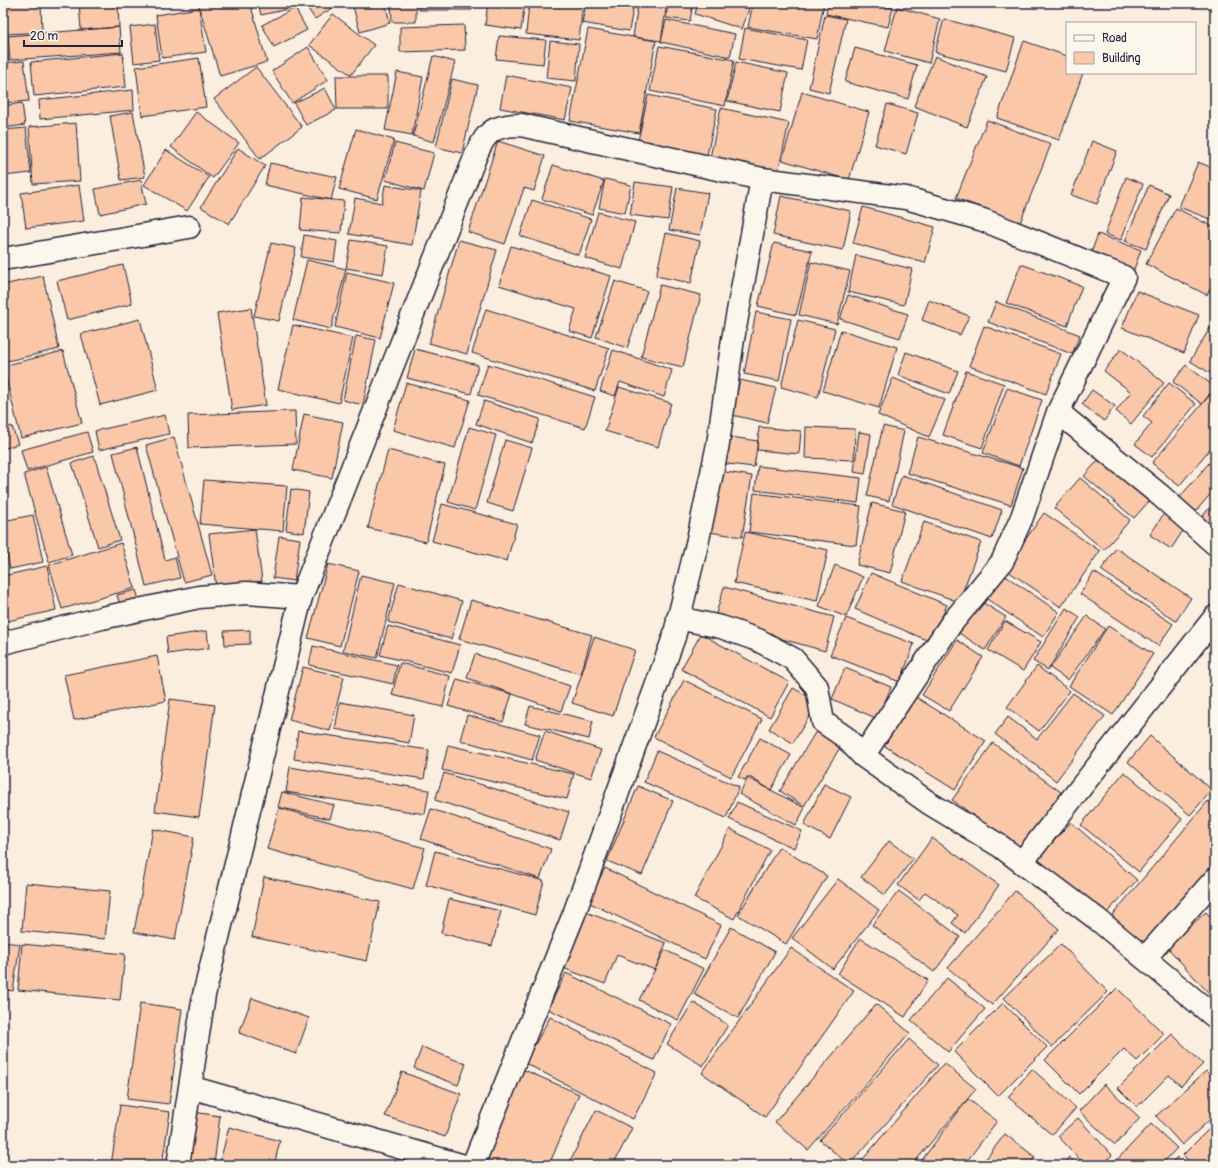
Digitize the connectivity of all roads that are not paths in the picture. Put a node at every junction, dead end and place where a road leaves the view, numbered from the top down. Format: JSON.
{"nodes":[{"id":1,"x":762,"y":179,"type":"junction"},
{"id":2,"x":189,"y":227,"type":"dead end"},
{"id":3,"x":3,"y":259,"type":"edge"},
{"id":4,"x":1058,"y":412,"type":"junction"},
{"id":5,"x":1215,"y":544,"type":"edge"},
{"id":6,"x":301,"y":597,"type":"junction"},
{"id":7,"x":1215,"y":617,"type":"edge"},
{"id":8,"x":678,"y":618,"type":"junction"},
{"id":9,"x":3,"y":643,"type":"edge"},
{"id":10,"x":863,"y":756,"type":"junction"},
{"id":11,"x":1022,"y":862,"type":"junction"},
{"id":12,"x":1215,"y":879,"type":"edge"},
{"id":13,"x":1145,"y":958,"type":"junction"},
{"id":14,"x":1215,"y":1017,"type":"edge"},
{"id":15,"x":190,"y":1087,"type":"junction"},
{"id":16,"x":178,"y":1165,"type":"edge"},
{"id":17,"x":461,"y":1165,"type":"edge"},
{"id":18,"x":473,"y":1165,"type":"edge"}],
"edges":[{"from":1,"to":4,"type":"street"},
{"from":1,"to":6,"type":"street"},
{"from":1,"to":8,"type":"street"},
{"from":2,"to":3,"type":"street"},
{"from":4,"to":5,"type":"street"},
{"from":4,"to":10,"type":"street"},
{"from":6,"to":9,"type":"street"},
{"from":6,"to":15,"type":"street"},
{"from":7,"to":11,"type":"street"},
{"from":8,"to":10,"type":"street"},
{"from":8,"to":18,"type":"street"},
{"from":10,"to":11,"type":"street"},
{"from":11,"to":13,"type":"street"},
{"from":12,"to":13,"type":"street"},
{"from":13,"to":14,"type":"street"},
{"from":15,"to":16,"type":"street"},
{"from":15,"to":17,"type":"street"}]}
